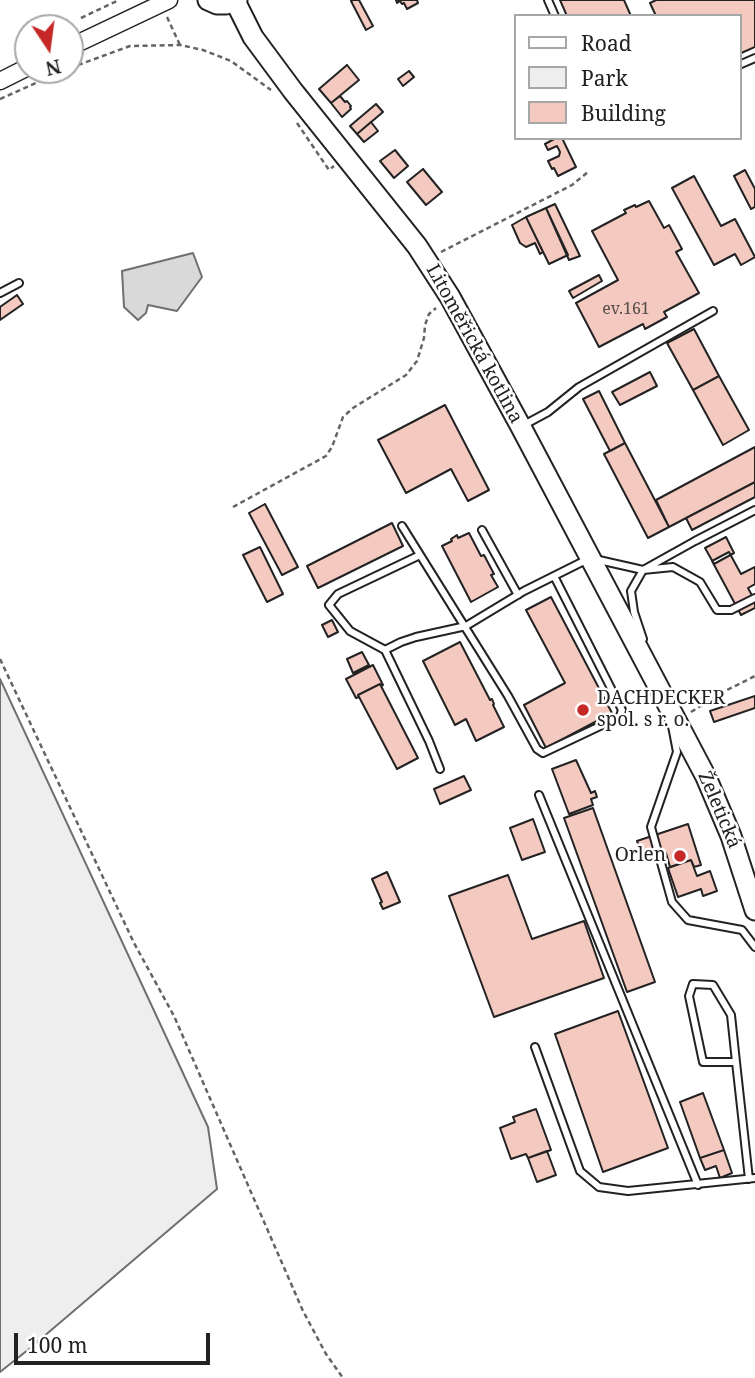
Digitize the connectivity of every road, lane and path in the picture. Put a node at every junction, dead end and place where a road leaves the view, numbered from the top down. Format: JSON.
{"nodes":[{"id":1,"x":119,"y":0,"type":"edge"},
{"id":2,"x":208,"y":0,"type":"edge"},
{"id":3,"x":236,"y":1,"type":"edge"},
{"id":4,"x":165,"y":2,"type":"edge"},
{"id":5,"x":84,"y":18,"type":"edge"},
{"id":6,"x":84,"y":40,"type":"edge"},
{"id":7,"x":180,"y":46,"type":"junction"},
{"id":8,"x":84,"y":63,"type":"edge"},
{"id":9,"x":34,"y":84,"type":"edge"},
{"id":10,"x":272,"y":91,"type":"dead end"},
{"id":11,"x":0,"y":99,"type":"edge"},
{"id":12,"x":294,"y":119,"type":"dead end"},
{"id":13,"x":347,"y":157,"type":"junction"},
{"id":14,"x":588,"y":172,"type":"dead end"},
{"id":15,"x":426,"y":259,"type":"junction"},
{"id":16,"x":19,"y":283,"type":"dead end"},
{"id":17,"x":0,"y":293,"type":"edge"},
{"id":18,"x":450,"y":297,"type":"junction"},
{"id":19,"x":713,"y":312,"type":"dead end"},
{"id":20,"x":521,"y":427,"type":"junction"},
{"id":21,"x":233,"y":507,"type":"dead end"},
{"id":22,"x":755,"y":510,"type":"edge"},
{"id":23,"x":402,"y":526,"type":"dead end"},
{"id":24,"x":482,"y":530,"type":"dead end"},
{"id":25,"x":420,"y":555,"type":"junction"},
{"id":26,"x":590,"y":558,"type":"junction"},
{"id":27,"x":643,"y":569,"type":"junction"},
{"id":28,"x":554,"y":576,"type":"junction"},
{"id":29,"x":518,"y":595,"type":"junction"},
{"id":30,"x":755,"y":598,"type":"edge"},
{"id":31,"x":466,"y":626,"type":"junction"},
{"id":32,"x":385,"y":650,"type":"junction"},
{"id":33,"x":643,"y":658,"type":"junction"},
{"id":34,"x":0,"y":659,"type":"edge"},
{"id":35,"x":755,"y":676,"type":"edge"},
{"id":36,"x":674,"y":717,"type":"junction"},
{"id":37,"x":440,"y":769,"type":"dead end"},
{"id":38,"x":539,"y":795,"type":"dead end"},
{"id":39,"x":755,"y":910,"type":"edge"},
{"id":40,"x":755,"y":947,"type":"edge"},
{"id":41,"x":535,"y":1047,"type":"dead end"},
{"id":42,"x":736,"y":1062,"type":"junction"},
{"id":43,"x":752,"y":1179,"type":"edge"},
{"id":44,"x":698,"y":1185,"type":"junction"},
{"id":45,"x":343,"y":1378,"type":"edge"}],
"edges":[{"from":1,"to":5,"type":"path"},
{"from":2,"to":3,"type":"main road"},
{"from":3,"to":13,"type":"main road","name":"Litoměřická kotlina"},
{"from":4,"to":6,"type":"main road"},
{"from":4,"to":7,"type":"path"},
{"from":7,"to":8,"type":"path"},
{"from":7,"to":10,"type":"path"},
{"from":9,"to":11,"type":"path"},
{"from":12,"to":13,"type":"path"},
{"from":13,"to":15,"type":"main road","name":"Litoměřická kotlina"},
{"from":14,"to":15,"type":"path"},
{"from":15,"to":18,"type":"main road","name":"Litoměřická kotlina"},
{"from":16,"to":17,"type":"lane"},
{"from":18,"to":20,"type":"main road","name":"Litoměřická kotlina"},
{"from":18,"to":21,"type":"path"},
{"from":19,"to":20,"type":"lane"},
{"from":20,"to":26,"type":"main road","name":"Litoměřická kotlina"},
{"from":22,"to":27,"type":"lane"},
{"from":23,"to":25,"type":"lane"},
{"from":24,"to":29,"type":"lane"},
{"from":25,"to":31,"type":"lane"},
{"from":25,"to":32,"type":"lane"},
{"from":26,"to":27,"type":"lane"},
{"from":26,"to":28,"type":"lane"},
{"from":26,"to":33,"type":"main road","name":"Litoměřická kotlina"},
{"from":27,"to":30,"type":"lane"},
{"from":27,"to":33,"type":"lane"},
{"from":28,"to":29,"type":"lane"},
{"from":28,"to":31,"type":"lane"},
{"from":29,"to":31,"type":"lane"},
{"from":31,"to":32,"type":"lane"},
{"from":32,"to":37,"type":"lane"},
{"from":33,"to":36,"type":"main road","name":"Litoměřická kotlina"},
{"from":34,"to":45,"type":"path"},
{"from":35,"to":36,"type":"path"},
{"from":36,"to":39,"type":"main road","name":"Želetická"},
{"from":36,"to":40,"type":"lane"},
{"from":38,"to":44,"type":"lane"},
{"from":41,"to":44,"type":"lane"},
{"from":42,"to":42,"type":"lane"},
{"from":42,"to":43,"type":"lane"},
{"from":43,"to":44,"type":"lane"}]}
